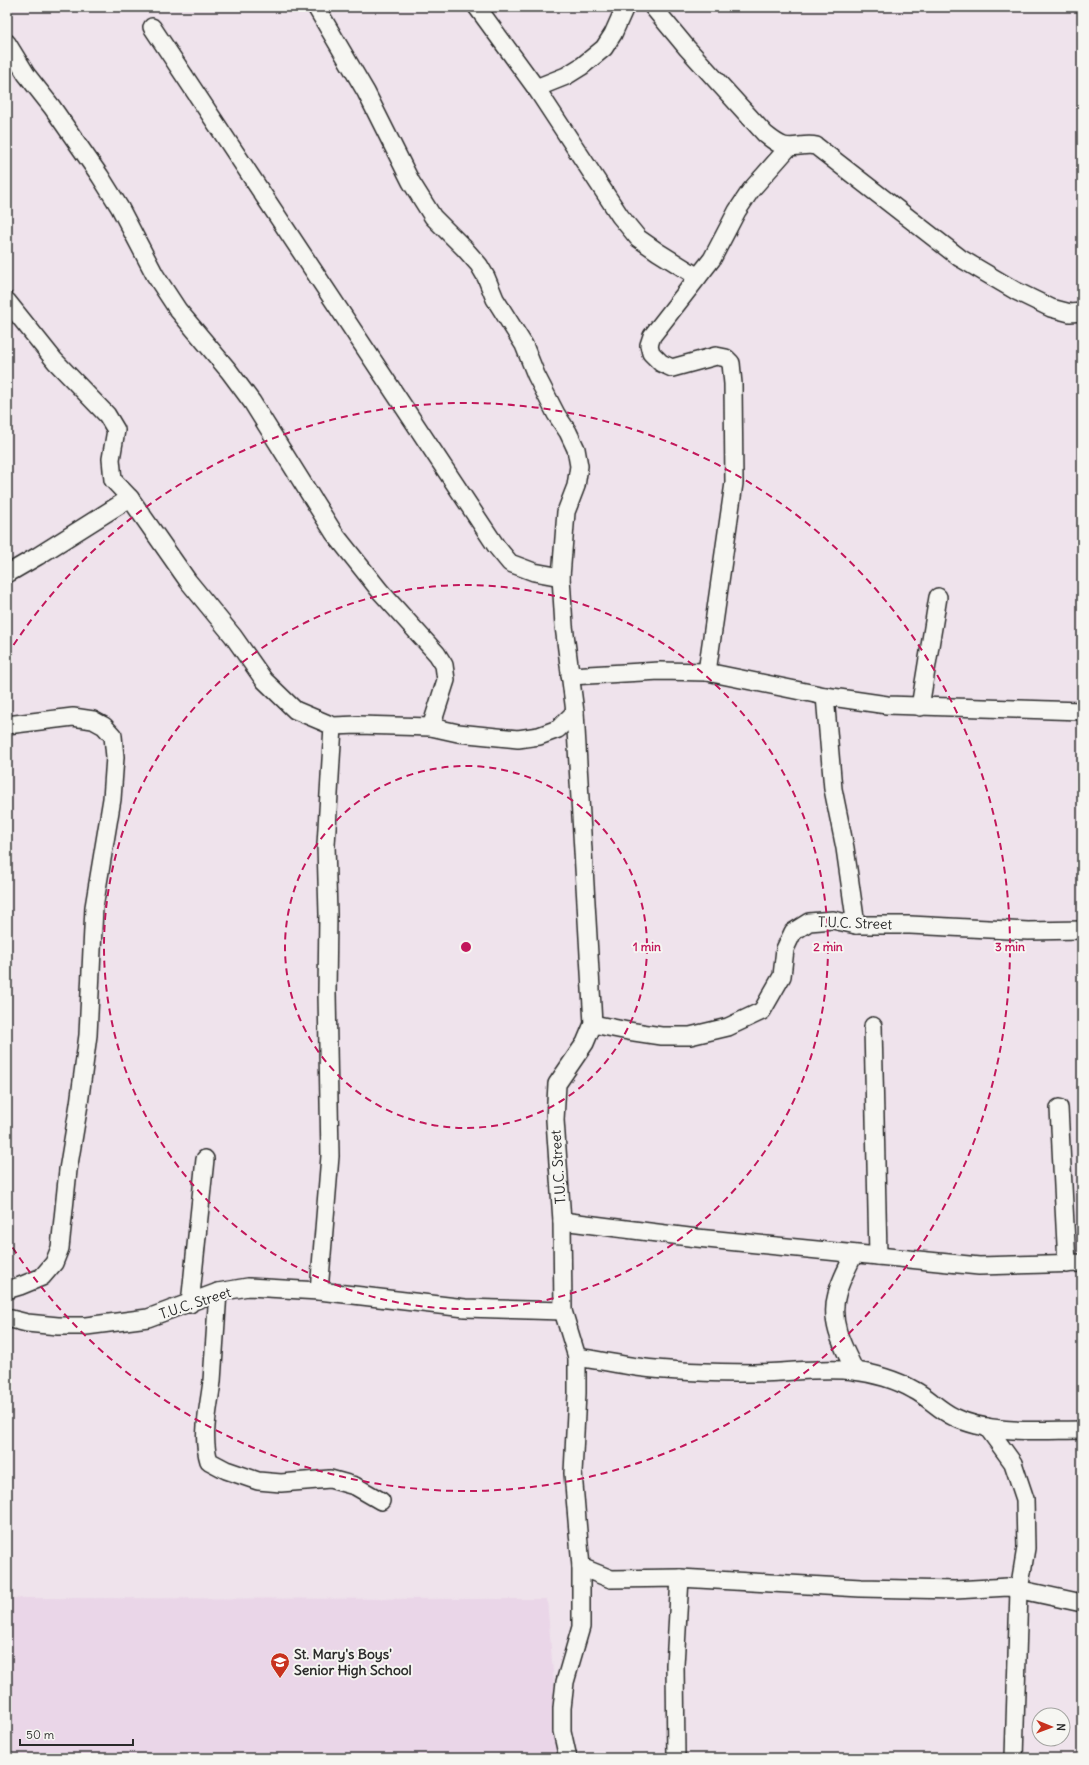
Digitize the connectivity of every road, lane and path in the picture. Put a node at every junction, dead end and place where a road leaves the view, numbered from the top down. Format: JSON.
{"nodes":[{"id":1,"x":316,"y":7,"type":"edge"},
{"id":2,"x":477,"y":7,"type":"edge"},
{"id":3,"x":625,"y":7,"type":"edge"},
{"id":4,"x":654,"y":7,"type":"edge"},
{"id":5,"x":152,"y":27,"type":"dead end"},
{"id":6,"x":7,"y":43,"type":"edge"},
{"id":7,"x":536,"y":88,"type":"junction"},
{"id":8,"x":789,"y":147,"type":"junction"},
{"id":9,"x":698,"y":277,"type":"junction"},
{"id":10,"x":7,"y":301,"type":"edge"},
{"id":11,"x":1082,"y":312,"type":"edge"},
{"id":12,"x":130,"y":498,"type":"junction"},
{"id":13,"x":7,"y":574,"type":"edge"},
{"id":14,"x":561,"y":577,"type":"junction"},
{"id":15,"x":938,"y":597,"type":"dead end"},
{"id":16,"x":707,"y":672,"type":"junction"},
{"id":17,"x":570,"y":676,"type":"junction"},
{"id":18,"x":825,"y":696,"type":"junction"},
{"id":19,"x":920,"y":707,"type":"junction"},
{"id":20,"x":1082,"y":711,"type":"edge"},
{"id":21,"x":575,"y":712,"type":"junction"},
{"id":22,"x":7,"y":725,"type":"edge"},
{"id":23,"x":333,"y":726,"type":"junction"},
{"id":24,"x":431,"y":727,"type":"junction"},
{"id":25,"x":856,"y":925,"type":"junction"},
{"id":26,"x":1082,"y":930,"type":"edge"},
{"id":27,"x":593,"y":1024,"type":"junction"},
{"id":28,"x":873,"y":1026,"type":"dead end"},
{"id":29,"x":1059,"y":1108,"type":"dead end"},
{"id":30,"x":205,"y":1159,"type":"dead end"},
{"id":31,"x":562,"y":1221,"type":"junction"},
{"id":32,"x":854,"y":1254,"type":"junction"},
{"id":33,"x":878,"y":1256,"type":"junction"},
{"id":34,"x":1074,"y":1263,"type":"edge"},
{"id":35,"x":7,"y":1290,"type":"edge"},
{"id":36,"x":318,"y":1291,"type":"junction"},
{"id":37,"x":218,"y":1292,"type":"junction"},
{"id":38,"x":190,"y":1304,"type":"junction"},
{"id":39,"x":563,"y":1311,"type":"junction"},
{"id":40,"x":7,"y":1318,"type":"edge"},
{"id":41,"x":577,"y":1357,"type":"junction"},
{"id":42,"x":855,"y":1371,"type":"junction"},
{"id":43,"x":987,"y":1427,"type":"junction"},
{"id":44,"x":1082,"y":1430,"type":"edge"},
{"id":45,"x":381,"y":1501,"type":"dead end"},
{"id":46,"x":581,"y":1567,"type":"junction"},
{"id":47,"x":680,"y":1578,"type":"junction"},
{"id":48,"x":1019,"y":1590,"type":"junction"},
{"id":49,"x":1082,"y":1603,"type":"edge"},
{"id":50,"x":568,"y":1758,"type":"edge"},
{"id":51,"x":676,"y":1758,"type":"edge"},
{"id":52,"x":1014,"y":1758,"type":"edge"}],
"edges":[{"from":1,"to":14,"type":"street"},
{"from":2,"to":7,"type":"street"},
{"from":3,"to":7,"type":"street"},
{"from":4,"to":8,"type":"street"},
{"from":5,"to":14,"type":"street"},
{"from":6,"to":24,"type":"street"},
{"from":7,"to":9,"type":"street"},
{"from":8,"to":9,"type":"street"},
{"from":8,"to":11,"type":"street"},
{"from":9,"to":16,"type":"street"},
{"from":10,"to":12,"type":"street"},
{"from":12,"to":13,"type":"street"},
{"from":12,"to":23,"type":"street"},
{"from":14,"to":17,"type":"street"},
{"from":15,"to":19,"type":"street"},
{"from":16,"to":17,"type":"street"},
{"from":16,"to":18,"type":"street"},
{"from":17,"to":21,"type":"street"},
{"from":18,"to":19,"type":"street"},
{"from":18,"to":25,"type":"street"},
{"from":19,"to":20,"type":"street"},
{"from":21,"to":24,"type":"street"},
{"from":21,"to":27,"type":"street"},
{"from":22,"to":35,"type":"street"},
{"from":23,"to":24,"type":"street"},
{"from":23,"to":36,"type":"street"},
{"from":25,"to":26,"type":"street","name":"T.U.C. Street"},
{"from":25,"to":27,"type":"street","name":"T.U.C. Street"},
{"from":27,"to":31,"type":"street","name":"T.U.C. Street"},
{"from":28,"to":33,"type":"street"},
{"from":29,"to":34,"type":"street"},
{"from":30,"to":38,"type":"street"},
{"from":31,"to":32,"type":"street"},
{"from":31,"to":39,"type":"street","name":"T.U.C. Street"},
{"from":32,"to":33,"type":"street"},
{"from":32,"to":42,"type":"street"},
{"from":33,"to":34,"type":"street"},
{"from":36,"to":37,"type":"street","name":"T.U.C. Street"},
{"from":36,"to":39,"type":"street","name":"T.U.C. Street"},
{"from":37,"to":38,"type":"street","name":"T.U.C. Street"},
{"from":37,"to":45,"type":"street"},
{"from":38,"to":40,"type":"street","name":"T.U.C. Street"},
{"from":39,"to":41,"type":"street"},
{"from":41,"to":42,"type":"street"},
{"from":41,"to":46,"type":"street"},
{"from":42,"to":43,"type":"street"},
{"from":43,"to":44,"type":"street"},
{"from":43,"to":48,"type":"street"},
{"from":46,"to":47,"type":"street"},
{"from":46,"to":50,"type":"street"},
{"from":47,"to":48,"type":"street"},
{"from":47,"to":51,"type":"street"},
{"from":48,"to":49,"type":"street"},
{"from":48,"to":52,"type":"street"}]}
